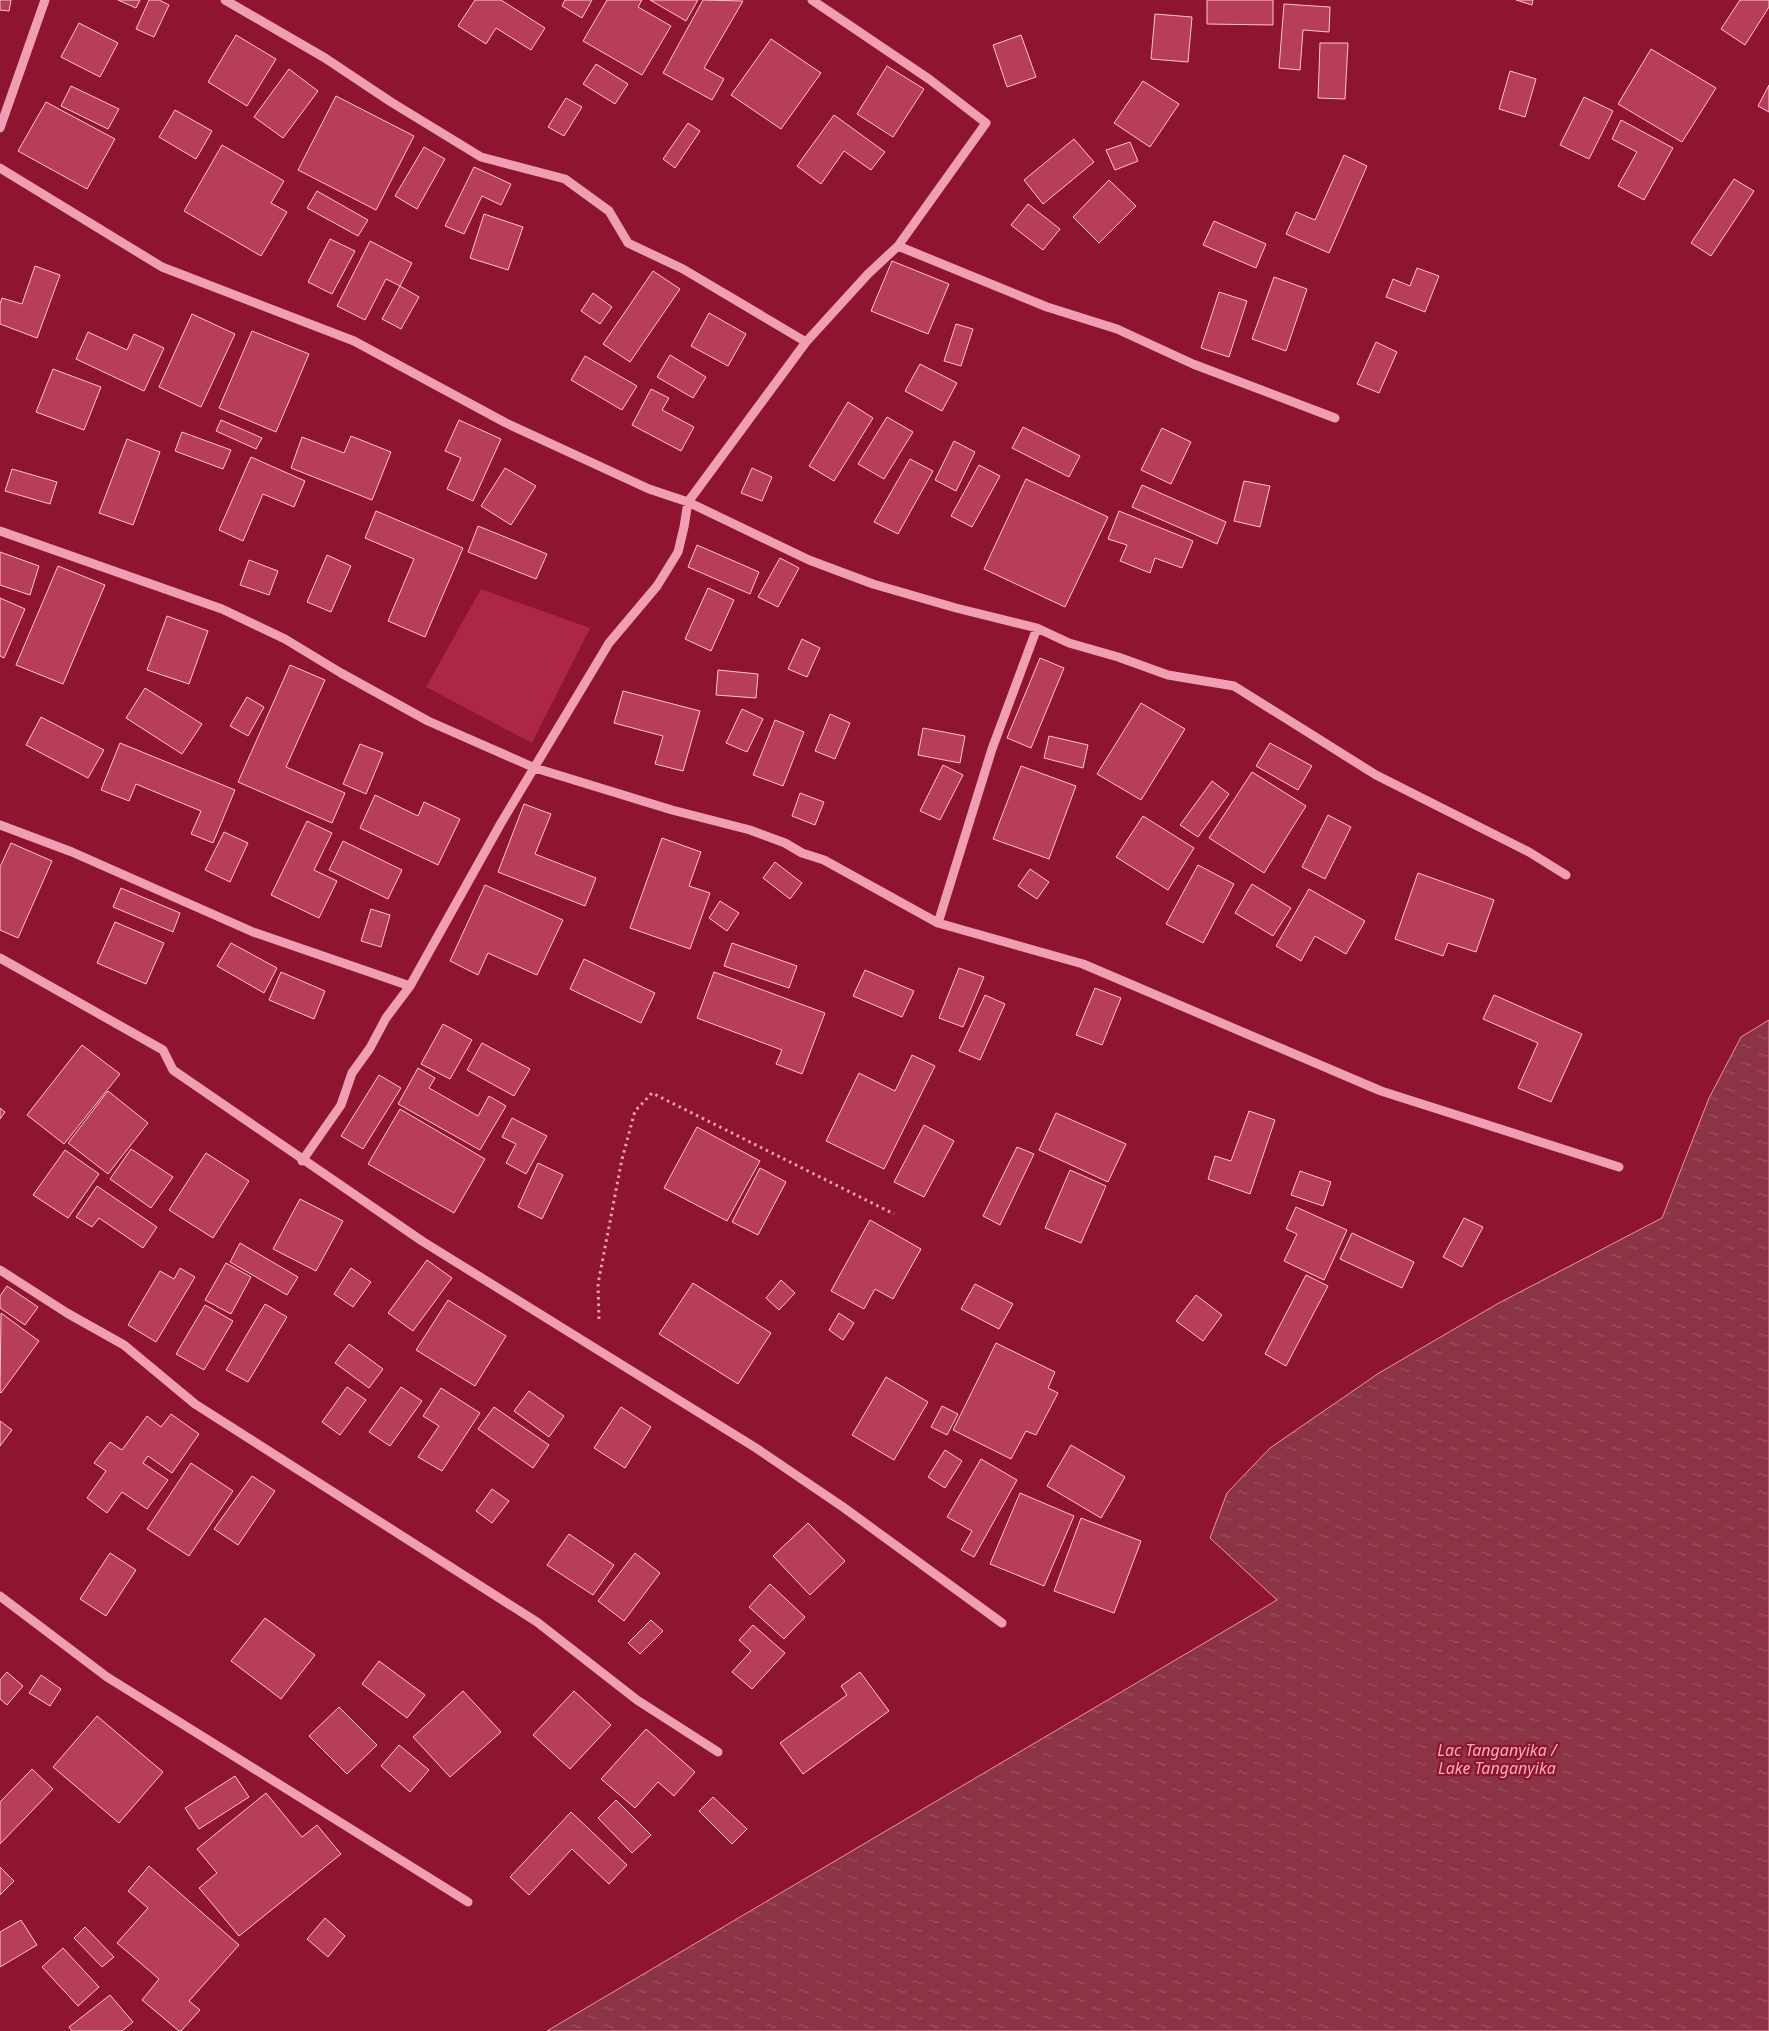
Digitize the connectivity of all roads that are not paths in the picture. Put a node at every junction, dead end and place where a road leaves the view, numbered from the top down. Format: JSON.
{"nodes":[{"id":1,"x":45,"y":0,"type":"edge"},
{"id":2,"x":226,"y":0,"type":"edge"},
{"id":3,"x":812,"y":0,"type":"edge"},
{"id":4,"x":0,"y":128,"type":"edge"},
{"id":5,"x":0,"y":168,"type":"edge"},
{"id":6,"x":898,"y":246,"type":"junction"},
{"id":7,"x":806,"y":342,"type":"junction"},
{"id":8,"x":1335,"y":418,"type":"dead end"},
{"id":9,"x":688,"y":502,"type":"junction"},
{"id":10,"x":0,"y":531,"type":"edge"},
{"id":11,"x":1037,"y":628,"type":"junction"},
{"id":12,"x":535,"y":768,"type":"junction"},
{"id":13,"x":0,"y":825,"type":"edge"},
{"id":14,"x":1566,"y":875,"type":"dead end"},
{"id":15,"x":938,"y":922,"type":"junction"},
{"id":16,"x":0,"y":958,"type":"edge"},
{"id":17,"x":410,"y":986,"type":"junction"},
{"id":18,"x":302,"y":1161,"type":"junction"},
{"id":19,"x":1619,"y":1167,"type":"dead end"},
{"id":20,"x":0,"y":1270,"type":"edge"},
{"id":21,"x":0,"y":1596,"type":"edge"},
{"id":22,"x":1002,"y":1623,"type":"dead end"},
{"id":23,"x":718,"y":1752,"type":"dead end"},
{"id":24,"x":468,"y":1902,"type":"dead end"}],
"edges":[{"from":1,"to":4,"type":"street"},
{"from":2,"to":7,"type":"street"},
{"from":3,"to":6,"type":"street"},
{"from":5,"to":9,"type":"street"},
{"from":6,"to":7,"type":"street"},
{"from":6,"to":8,"type":"street"},
{"from":7,"to":9,"type":"street"},
{"from":9,"to":11,"type":"street"},
{"from":9,"to":12,"type":"street"},
{"from":10,"to":12,"type":"street"},
{"from":11,"to":14,"type":"street"},
{"from":11,"to":15,"type":"street"},
{"from":12,"to":15,"type":"street"},
{"from":12,"to":17,"type":"street"},
{"from":13,"to":17,"type":"street"},
{"from":15,"to":19,"type":"street"},
{"from":16,"to":18,"type":"street"},
{"from":17,"to":18,"type":"street"},
{"from":18,"to":22,"type":"street"},
{"from":20,"to":23,"type":"street"},
{"from":21,"to":24,"type":"street"}]}
